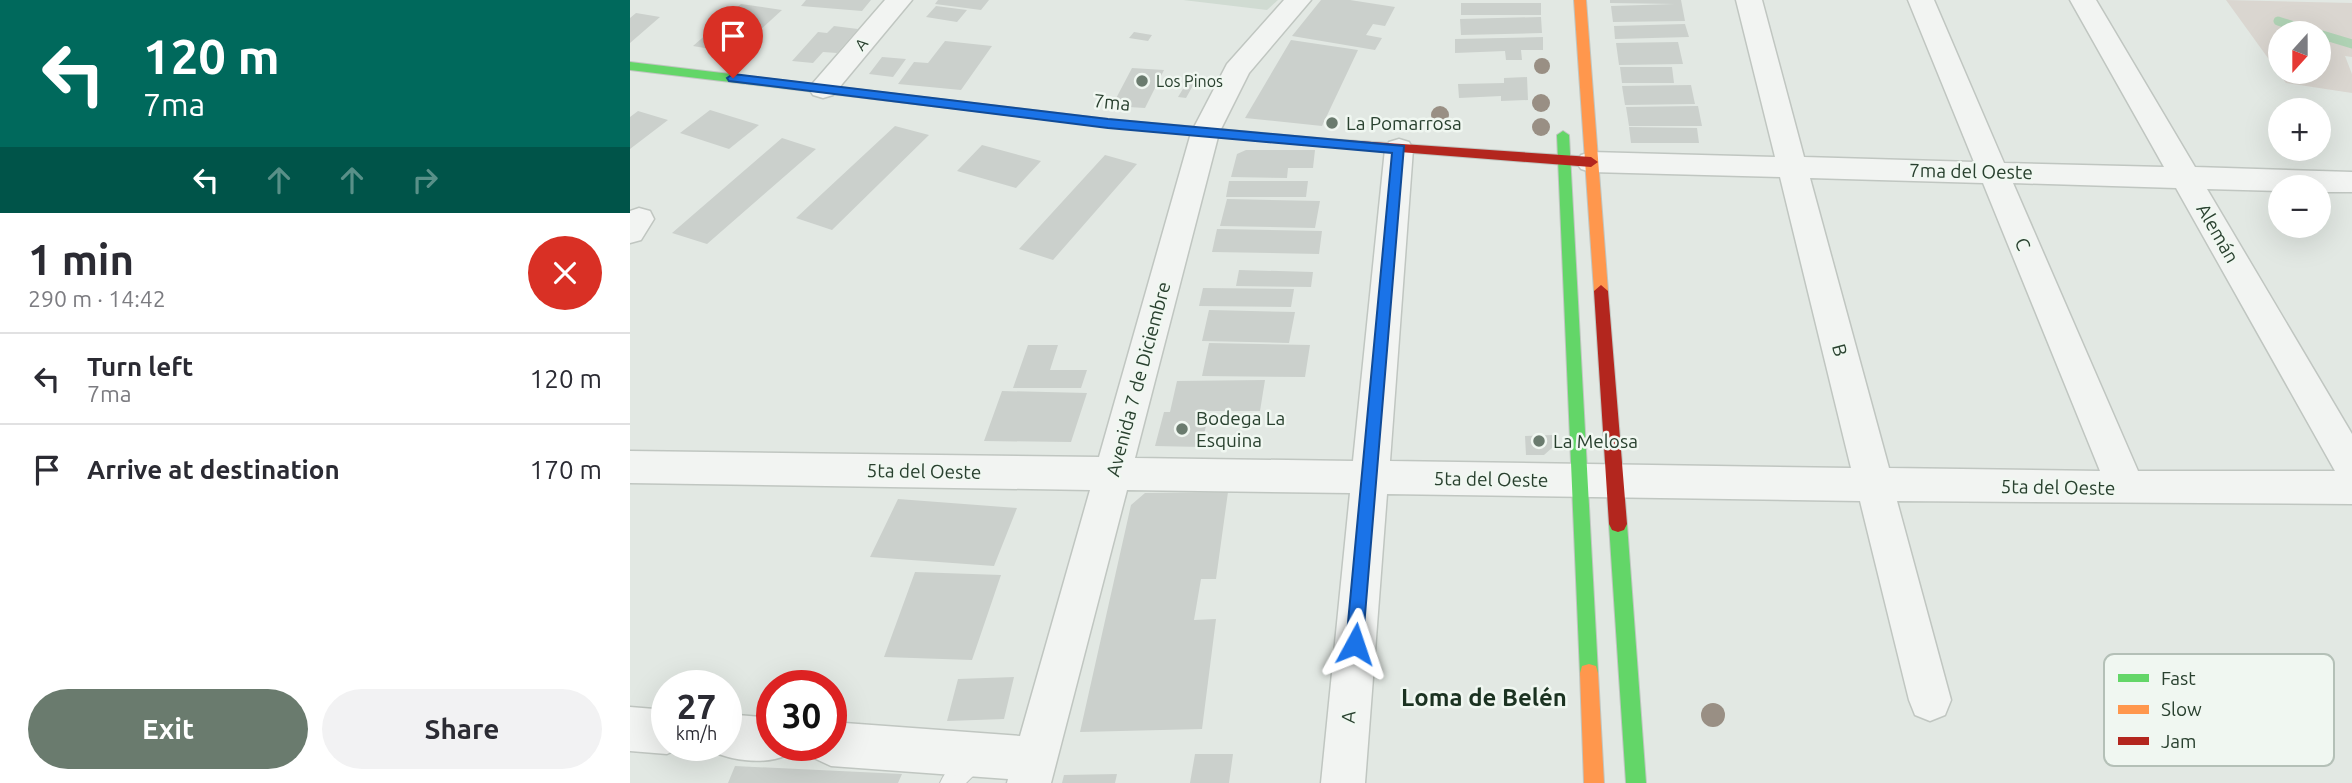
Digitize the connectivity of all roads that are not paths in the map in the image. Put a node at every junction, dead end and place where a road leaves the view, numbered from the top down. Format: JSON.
{"nodes":[{"id":1,"x":899,"y":0,"type":"edge"},
{"id":2,"x":1298,"y":0,"type":"edge"},
{"id":3,"x":1580,"y":0,"type":"edge"},
{"id":4,"x":1749,"y":0,"type":"edge"},
{"id":5,"x":1920,"y":0,"type":"edge"},
{"id":6,"x":2083,"y":0,"type":"edge"},
{"id":7,"x":630,"y":66,"type":"edge"},
{"id":8,"x":823,"y":89,"type":"junction"},
{"id":9,"x":1562,"y":121,"type":"dead end"},
{"id":10,"x":1205,"y":133,"type":"junction"},
{"id":11,"x":1399,"y":149,"type":"junction"},
{"id":12,"x":1577,"y":162,"type":"junction"},
{"id":13,"x":1791,"y":167,"type":"junction"},
{"id":14,"x":1993,"y":172,"type":"junction"},
{"id":15,"x":2186,"y":177,"type":"junction"},
{"id":16,"x":2352,"y":182,"type":"edge"},
{"id":17,"x":630,"y":467,"type":"edge"},
{"id":18,"x":2352,"y":467,"type":"edge"},
{"id":19,"x":1113,"y":474,"type":"junction"},
{"id":20,"x":1370,"y":477,"type":"junction"},
{"id":21,"x":1596,"y":480,"type":"junction"},
{"id":22,"x":1876,"y":484,"type":"junction"},
{"id":23,"x":2352,"y":487,"type":"edge"},
{"id":24,"x":2126,"y":488,"type":"junction"},
{"id":25,"x":1930,"y":700,"type":"dead end"},
{"id":26,"x":630,"y":729,"type":"edge"},
{"id":27,"x":651,"y":731,"type":"edge"},
{"id":28,"x":847,"y":747,"type":"edge"},
{"id":29,"x":965,"y":769,"type":"edge"},
{"id":30,"x":1032,"y":771,"type":"edge"},
{"id":31,"x":1343,"y":783,"type":"edge"},
{"id":32,"x":1594,"y":783,"type":"edge"},
{"id":33,"x":1636,"y":783,"type":"edge"}],
"edges":[{"from":1,"to":8,"type":"street","name":"A"},
{"from":2,"to":10,"type":"street","name":"Avenida 7 de Diciembre"},
{"from":3,"to":12,"type":"main road"},
{"from":4,"to":13,"type":"street","name":"B"},
{"from":5,"to":14,"type":"street","name":"C"},
{"from":6,"to":15,"type":"street","name":"Alemán"},
{"from":7,"to":8,"type":"main road","name":"7ma"},
{"from":8,"to":10,"type":"main road","name":"7ma"},
{"from":9,"to":12,"type":"main road"},
{"from":10,"to":11,"type":"main road","name":"7ma"},
{"from":10,"to":19,"type":"street","name":"Avenida 7 de Diciembre"},
{"from":11,"to":12,"type":"main road","name":"7ma"},
{"from":11,"to":20,"type":"street","name":"A"},
{"from":12,"to":13,"type":"street","name":"7ma del Oeste"},
{"from":12,"to":21,"type":"main road"},
{"from":12,"to":21,"type":"main road"},
{"from":13,"to":14,"type":"street","name":"7ma del Oeste"},
{"from":13,"to":22,"type":"street","name":"B"},
{"from":14,"to":15,"type":"street","name":"7ma del Oeste"},
{"from":14,"to":24,"type":"street","name":"C"},
{"from":15,"to":16,"type":"street","name":"7ma del Oeste"},
{"from":15,"to":18,"type":"street","name":"Alemán"},
{"from":17,"to":19,"type":"street","name":"5ta del Oeste"},
{"from":19,"to":20,"type":"street","name":"5ta del Oeste"},
{"from":19,"to":30,"type":"street","name":"Avenida 7 de Diciembre"},
{"from":20,"to":21,"type":"street","name":"5ta del Oeste"},
{"from":20,"to":31,"type":"street","name":"A"},
{"from":21,"to":22,"type":"street","name":"5ta del Oeste"},
{"from":21,"to":32,"type":"main road"},
{"from":21,"to":33,"type":"main road"},
{"from":22,"to":24,"type":"street","name":"5ta del Oeste"},
{"from":22,"to":25,"type":"street","name":"B"},
{"from":23,"to":24,"type":"street","name":"5ta del Oeste"},
{"from":26,"to":27,"type":"street"},
{"from":28,"to":29,"type":"street"},
{"from":29,"to":30,"type":"street"}]}
